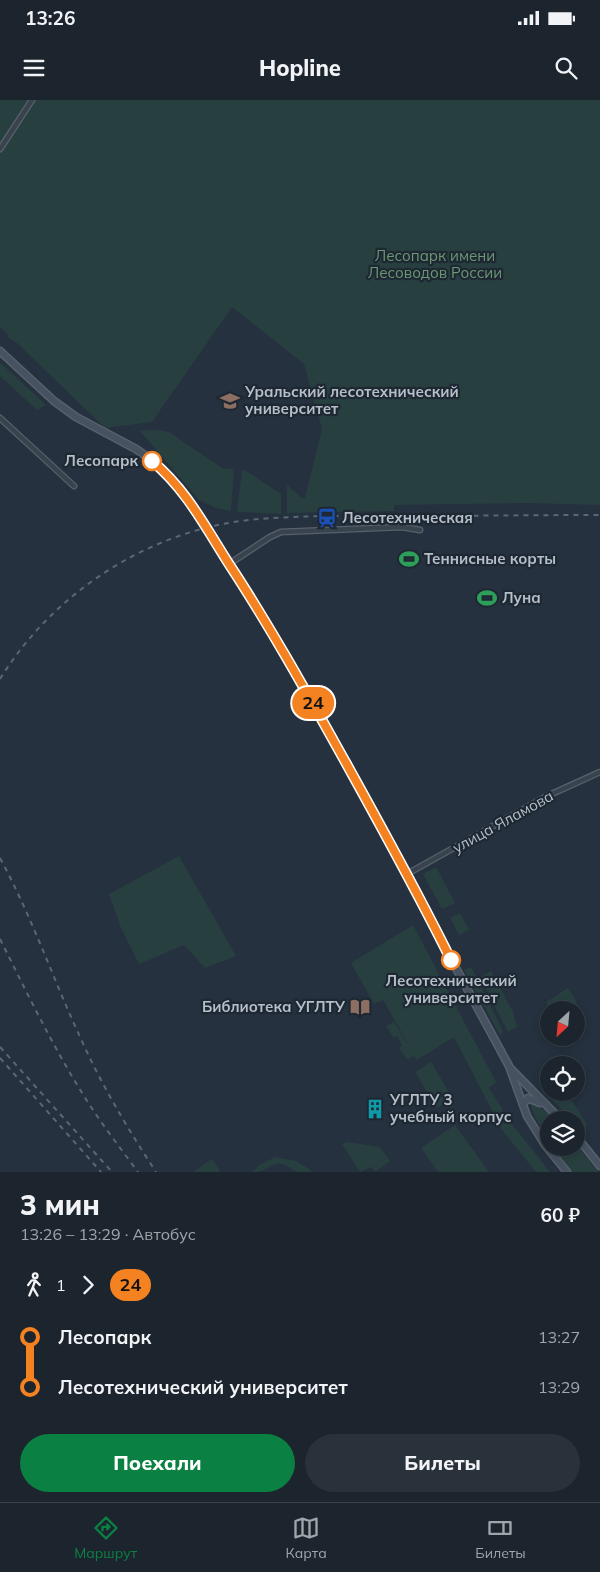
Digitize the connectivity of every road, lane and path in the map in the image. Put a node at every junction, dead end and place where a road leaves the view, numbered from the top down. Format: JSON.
{"nodes":[{"id":1,"x":32,"y":100,"type":"edge"},
{"id":2,"x":0,"y":149,"type":"edge"},
{"id":3,"x":0,"y":351,"type":"edge"},
{"id":4,"x":0,"y":418,"type":"edge"},
{"id":5,"x":74,"y":486,"type":"dead end"},
{"id":6,"x":420,"y":530,"type":"dead end"},
{"id":7,"x":229,"y":564,"type":"junction"},
{"id":8,"x":600,"y":772,"type":"edge"},
{"id":9,"x":407,"y":874,"type":"junction"},
{"id":10,"x":509,"y":1066,"type":"junction"},
{"id":11,"x":523,"y":1104,"type":"junction"},
{"id":12,"x":546,"y":1106,"type":"junction"},
{"id":13,"x":551,"y":1111,"type":"edge"},
{"id":14,"x":540,"y":1138,"type":"edge"},
{"id":15,"x":585,"y":1147,"type":"edge"},
{"id":16,"x":553,"y":1156,"type":"edge"},
{"id":17,"x":600,"y":1166,"type":"edge"},
{"id":18,"x":566,"y":1172,"type":"edge"}],
"edges":[{"from":1,"to":2,"type":"street"},
{"from":3,"to":7,"type":"main road"},
{"from":4,"to":5,"type":"street"},
{"from":6,"to":7,"type":"street"},
{"from":7,"to":9,"type":"main road"},
{"from":8,"to":9,"type":"street","name":"улица Яламова"},
{"from":9,"to":10,"type":"main road"},
{"from":10,"to":11,"type":"main road"},
{"from":10,"to":12,"type":"main road"},
{"from":11,"to":12,"type":"main road"},
{"from":11,"to":14,"type":"main road"},
{"from":12,"to":13,"type":"main road"},
{"from":15,"to":17,"type":"main road"},
{"from":16,"to":18,"type":"main road"}]}
